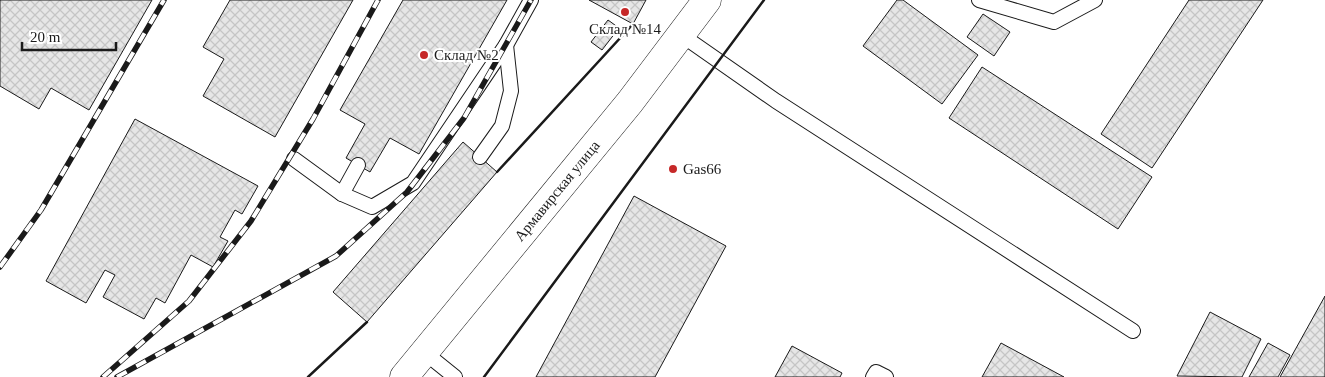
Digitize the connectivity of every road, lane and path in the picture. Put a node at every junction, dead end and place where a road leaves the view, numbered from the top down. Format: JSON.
{"nodes":[{"id":1,"x":531,"y":0,"type":"edge"},
{"id":2,"x":706,"y":0,"type":"edge"},
{"id":3,"x":979,"y":0,"type":"edge"},
{"id":4,"x":1096,"y":0,"type":"edge"},
{"id":5,"x":680,"y":34,"type":"junction"},
{"id":6,"x":506,"y":45,"type":"junction"},
{"id":7,"x":480,"y":157,"type":"dead end"},
{"id":8,"x":294,"y":159,"type":"dead end"},
{"id":9,"x":358,"y":165,"type":"dead end"},
{"id":10,"x":342,"y":194,"type":"junction"},
{"id":11,"x":1133,"y":331,"type":"dead end"},
{"id":12,"x":424,"y":352,"type":"junction"},
{"id":13,"x":404,"y":377,"type":"edge"},
{"id":14,"x":455,"y":377,"type":"edge"},
{"id":15,"x":874,"y":377,"type":"edge"},
{"id":16,"x":886,"y":377,"type":"edge"}],
"edges":[{"from":1,"to":6,"type":"lane"},
{"from":2,"to":5,"type":"main road","name":"Армавирская улица"},
{"from":3,"to":4,"type":"lane"},
{"from":5,"to":11,"type":"lane"},
{"from":5,"to":12,"type":"main road","name":"Армавирская улица"},
{"from":6,"to":7,"type":"lane"},
{"from":6,"to":10,"type":"lane"},
{"from":8,"to":10,"type":"lane"},
{"from":9,"to":10,"type":"lane"},
{"from":12,"to":13,"type":"main road","name":"Армавирская улица"},
{"from":12,"to":14,"type":"lane"},
{"from":15,"to":16,"type":"lane"}]}
